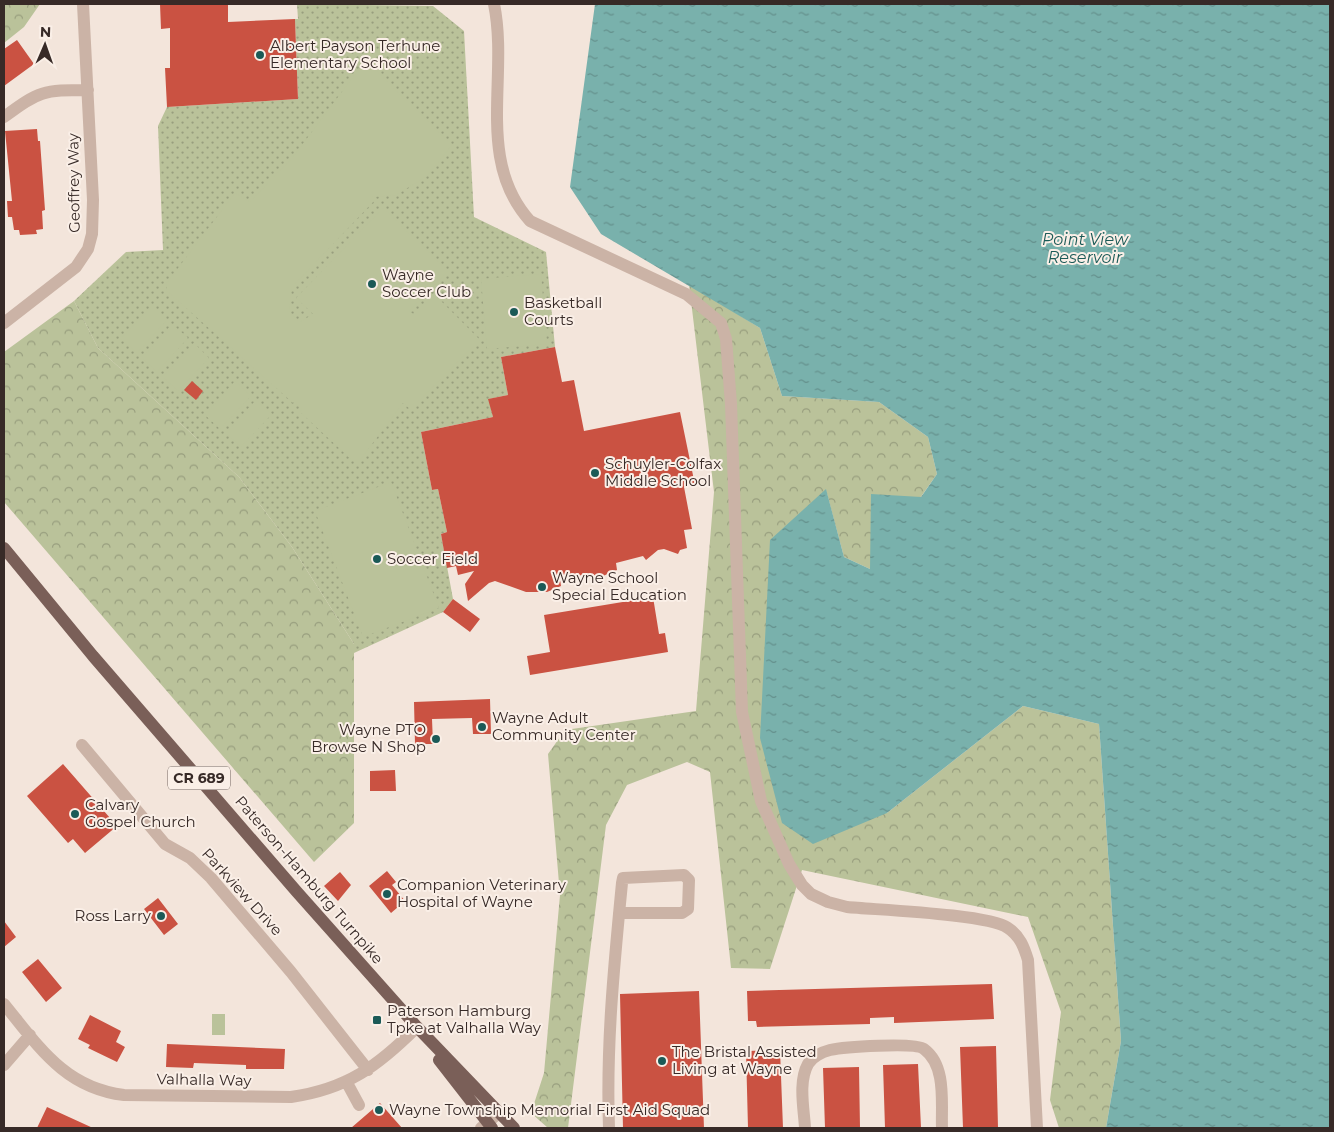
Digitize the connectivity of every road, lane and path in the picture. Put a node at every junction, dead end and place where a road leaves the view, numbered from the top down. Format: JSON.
{"nodes":[{"id":1,"x":83,"y":4,"type":"edge"},
{"id":2,"x":494,"y":4,"type":"edge"},
{"id":3,"x":88,"y":90,"type":"junction"},
{"id":4,"x":4,"y":117,"type":"edge"},
{"id":5,"x":4,"y":323,"type":"edge"},
{"id":6,"x":4,"y":548,"type":"edge"},
{"id":7,"x":82,"y":745,"type":"dead end"},
{"id":8,"x":619,"y":913,"type":"junction"},
{"id":9,"x":4,"y":1004,"type":"edge"},
{"id":10,"x":417,"y":1027,"type":"junction"},
{"id":11,"x":30,"y":1036,"type":"junction"},
{"id":12,"x":4,"y":1065,"type":"edge"},
{"id":13,"x":368,"y":1070,"type":"junction"},
{"id":14,"x":346,"y":1081,"type":"junction"},
{"id":15,"x":359,"y":1105,"type":"dead end"},
{"id":16,"x":500,"y":1112,"type":"junction"},
{"id":17,"x":487,"y":1127,"type":"edge"},
{"id":18,"x":514,"y":1128,"type":"edge"},
{"id":19,"x":608,"y":1128,"type":"edge"},
{"id":20,"x":804,"y":1128,"type":"edge"},
{"id":21,"x":942,"y":1128,"type":"edge"},
{"id":22,"x":1036,"y":1128,"type":"edge"}],
"edges":[{"from":1,"to":3,"type":"street","name":"Geoffrey Way"},
{"from":2,"to":22,"type":"street"},
{"from":3,"to":4,"type":"street"},
{"from":3,"to":5,"type":"street","name":"Geoffrey Way"},
{"from":6,"to":10,"type":"main road","name":"Paterson-Hamburg Turnpike","number":"CR 689"},
{"from":7,"to":13,"type":"street","name":"Parkview Drive"},
{"from":8,"to":8,"type":"street"},
{"from":8,"to":19,"type":"street"},
{"from":9,"to":11,"type":"street","name":"Valhalla Way"},
{"from":10,"to":13,"type":"street","name":"Valhalla Way"},
{"from":10,"to":16,"type":"main road","name":"Paterson-Hamburg Turnpike","number":"CR 689"},
{"from":10,"to":17,"type":"main road","name":"Paterson-Hamburg Turnpike","number":"CR 689"},
{"from":11,"to":12,"type":"street"},
{"from":11,"to":14,"type":"street","name":"Valhalla Way"},
{"from":13,"to":14,"type":"street","name":"Valhalla Way"},
{"from":14,"to":15,"type":"street"},
{"from":16,"to":17,"type":"street"},
{"from":16,"to":18,"type":"main road","name":"Paterson-Hamburg Turnpike","number":"CR 689"},
{"from":20,"to":21,"type":"street"}]}
